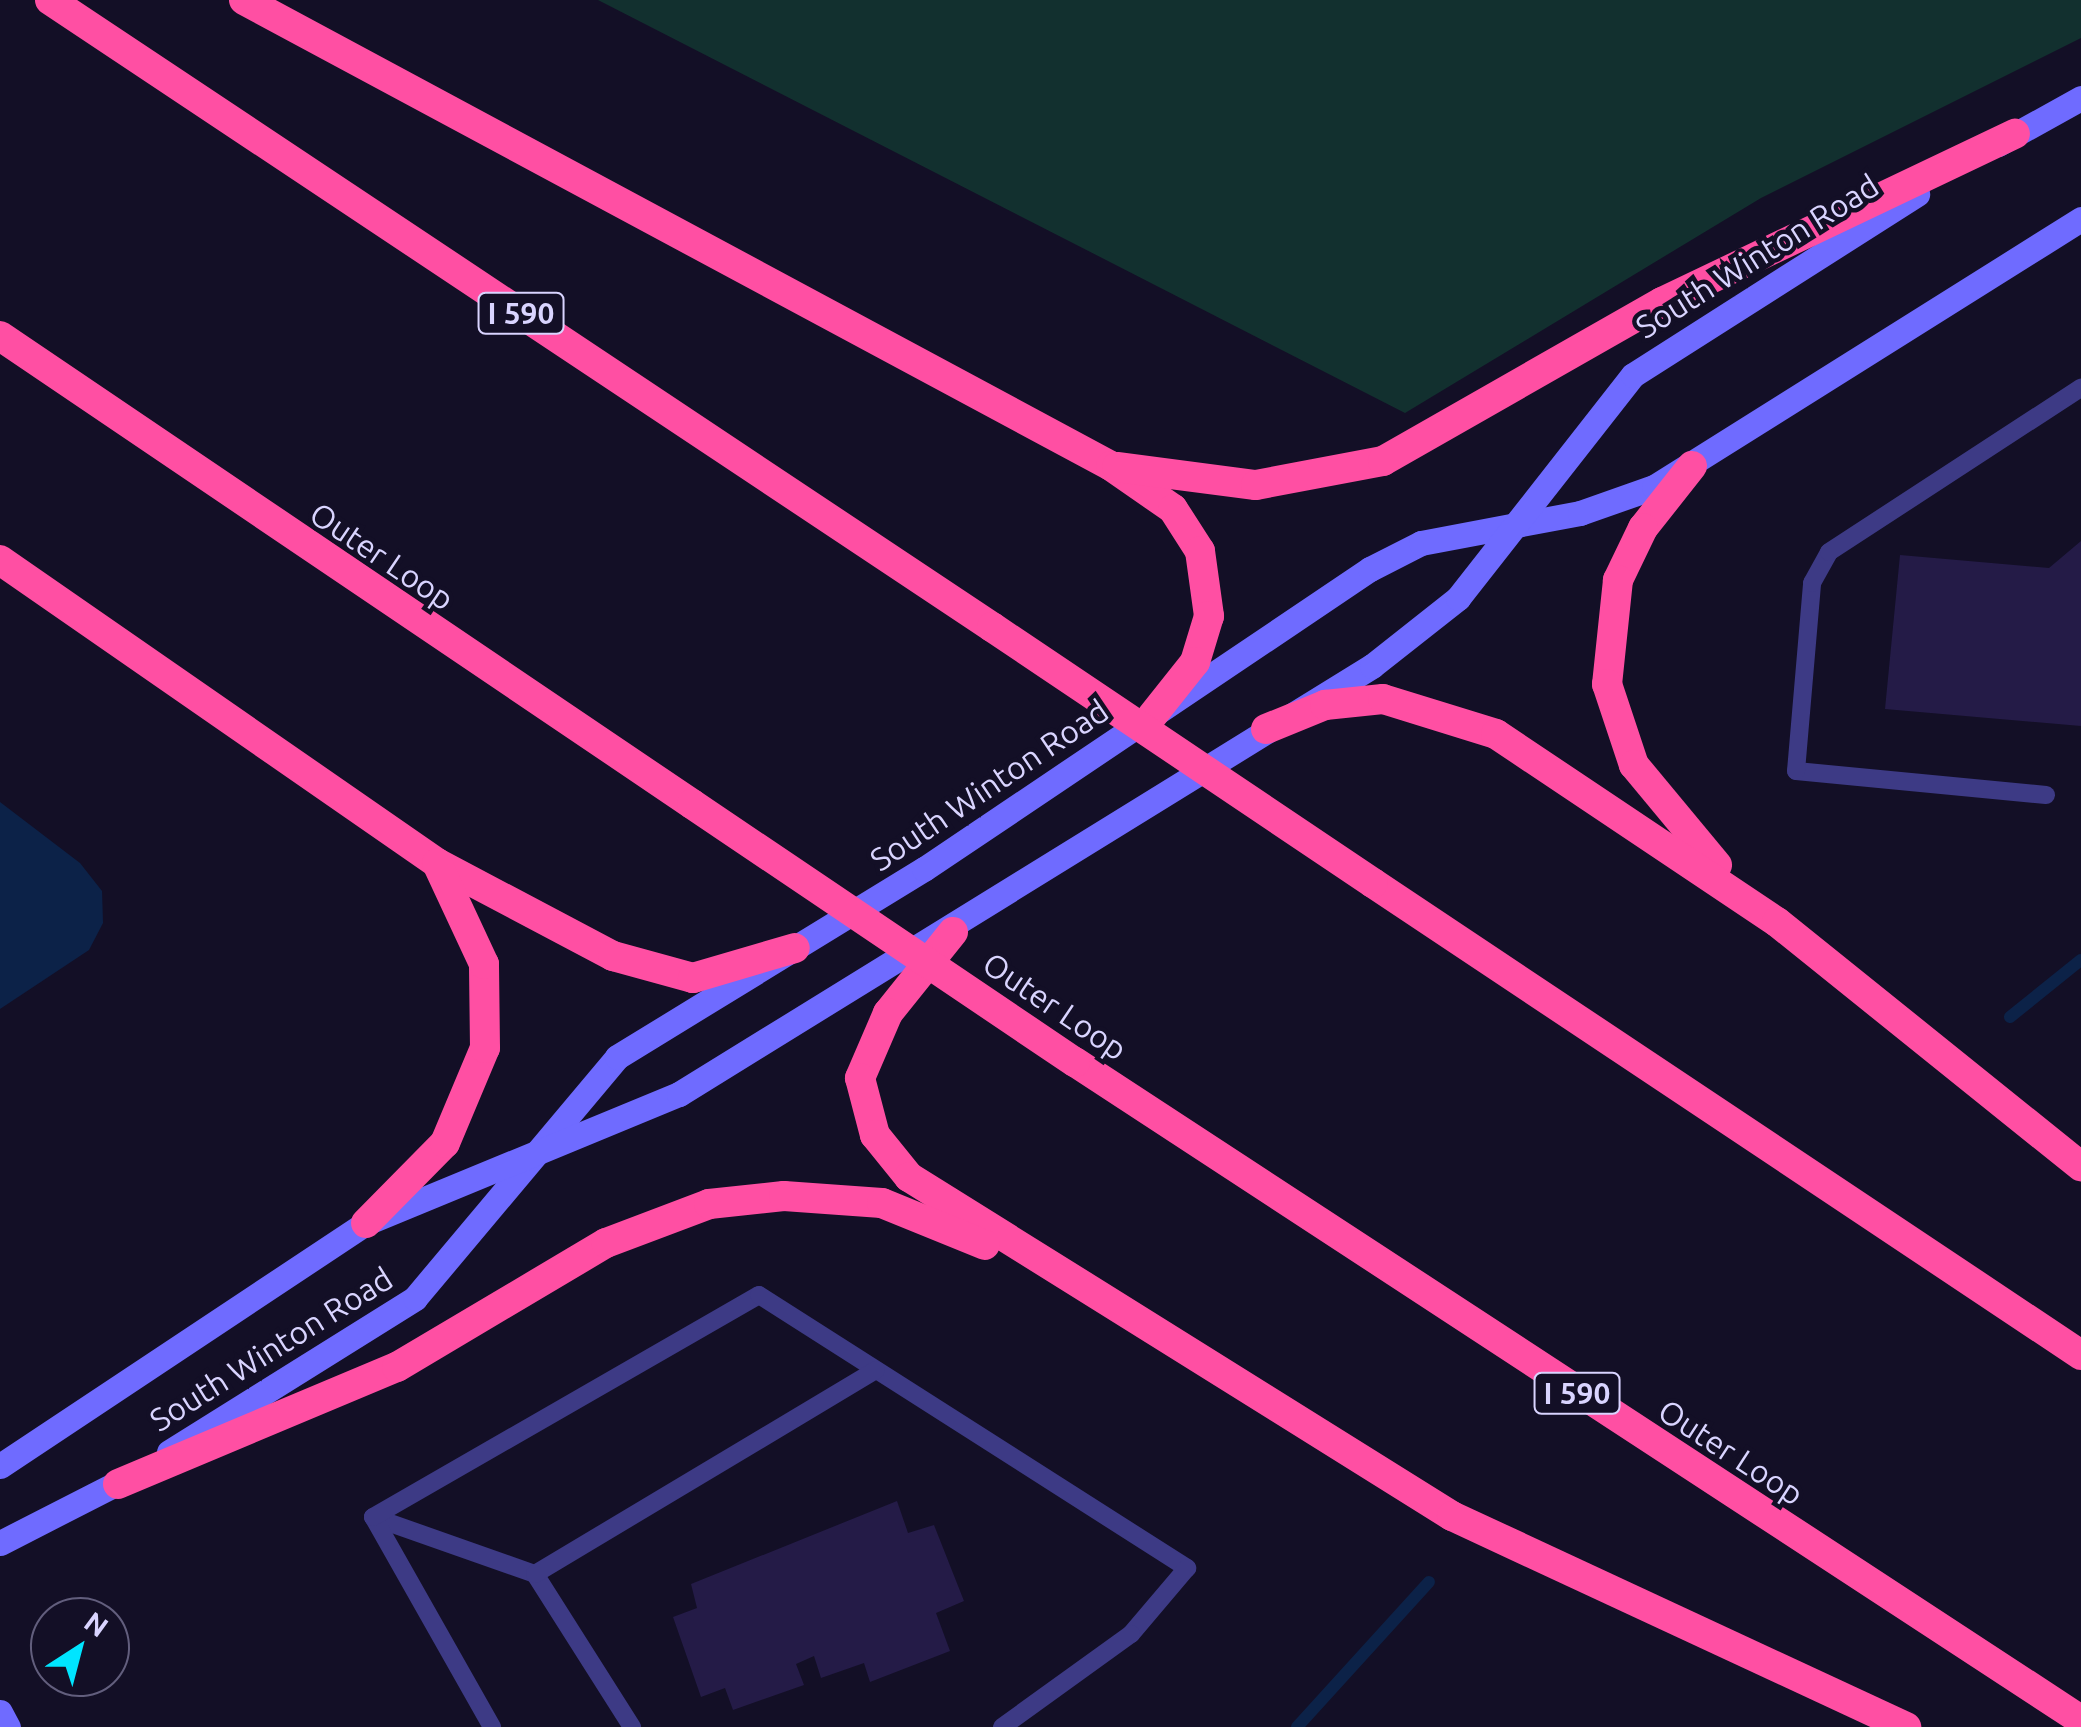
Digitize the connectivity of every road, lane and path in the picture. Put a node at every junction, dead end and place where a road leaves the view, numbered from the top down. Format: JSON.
{"nodes":[{"id":1,"x":50,"y":0,"type":"edge"},
{"id":2,"x":244,"y":0,"type":"edge"},
{"id":3,"x":2081,"y":98,"type":"edge"},
{"id":4,"x":2015,"y":134,"type":"junction"},
{"id":5,"x":2081,"y":219,"type":"edge"},
{"id":6,"x":0,"y":336,"type":"edge"},
{"id":7,"x":2081,"y":388,"type":"edge"},
{"id":8,"x":2072,"y":402,"type":"edge"},
{"id":9,"x":1111,"y":466,"type":"junction"},
{"id":10,"x":1692,"y":466,"type":"junction"},
{"id":11,"x":1516,"y":525,"type":"junction"},
{"id":12,"x":0,"y":560,"type":"edge"},
{"id":13,"x":1152,"y":716,"type":"junction"},
{"id":14,"x":1266,"y":729,"type":"junction"},
{"id":15,"x":2046,"y":796,"type":"dead end"},
{"id":16,"x":437,"y":863,"type":"junction"},
{"id":17,"x":1777,"y":922,"type":"junction"},
{"id":18,"x":954,"y":932,"type":"junction"},
{"id":19,"x":795,"y":948,"type":"junction"},
{"id":20,"x":531,"y":1155,"type":"junction"},
{"id":21,"x":2081,"y":1166,"type":"edge"},
{"id":22,"x":366,"y":1223,"type":"junction"},
{"id":23,"x":1058,"y":1274,"type":"junction"},
{"id":24,"x":2081,"y":1354,"type":"edge"},
{"id":25,"x":876,"y":1370,"type":"junction"},
{"id":26,"x":0,"y":1466,"type":"edge"},
{"id":27,"x":118,"y":1484,"type":"junction"},
{"id":28,"x":373,"y":1517,"type":"junction"},
{"id":29,"x":0,"y":1544,"type":"edge"},
{"id":30,"x":535,"y":1574,"type":"junction"},
{"id":31,"x":0,"y":1712,"type":"edge"},
{"id":32,"x":2081,"y":1720,"type":"edge"},
{"id":33,"x":8,"y":1727,"type":"edge"},
{"id":34,"x":492,"y":1727,"type":"edge"},
{"id":35,"x":632,"y":1727,"type":"edge"},
{"id":36,"x":1002,"y":1727,"type":"edge"},
{"id":37,"x":1906,"y":1727,"type":"edge"}],
"edges":[{"from":1,"to":24,"type":"highway","number":"I 590","bridge":true},
{"from":2,"to":9,"type":"highway"},
{"from":3,"to":4,"type":"main road","name":"South Winton Road"},
{"from":4,"to":9,"type":"highway"},
{"from":4,"to":11,"type":"main road","name":"South Winton Road"},
{"from":5,"to":10,"type":"main road","name":"South Winton Road"},
{"from":6,"to":32,"type":"highway","name":"Outer Loop","number":"I 590","bridge":true},
{"from":7,"to":8,"type":"lane"},
{"from":8,"to":15,"type":"lane"},
{"from":9,"to":13,"type":"highway"},
{"from":10,"to":11,"type":"main road","name":"South Winton Road"},
{"from":10,"to":17,"type":"highway"},
{"from":11,"to":13,"type":"main road","name":"South Winton Road"},
{"from":11,"to":14,"type":"main road","name":"South Winton Road"},
{"from":12,"to":16,"type":"highway"},
{"from":13,"to":19,"type":"main road","name":"South Winton Road"},
{"from":14,"to":17,"type":"highway"},
{"from":14,"to":18,"type":"main road","name":"South Winton Road"},
{"from":16,"to":19,"type":"highway"},
{"from":16,"to":22,"type":"highway"},
{"from":17,"to":21,"type":"highway"},
{"from":18,"to":20,"type":"main road","name":"South Winton Road"},
{"from":18,"to":23,"type":"highway"},
{"from":19,"to":20,"type":"main road","name":"South Winton Road"},
{"from":20,"to":22,"type":"main road","name":"South Winton Road"},
{"from":20,"to":27,"type":"main road","name":"South Winton Road"},
{"from":22,"to":26,"type":"main road","name":"South Winton Road"},
{"from":23,"to":27,"type":"highway"},
{"from":23,"to":37,"type":"highway"},
{"from":25,"to":28,"type":"lane"},
{"from":25,"to":30,"type":"lane"},
{"from":25,"to":36,"type":"lane"},
{"from":27,"to":29,"type":"main road","name":"South Winton Road"},
{"from":28,"to":30,"type":"lane"},
{"from":28,"to":34,"type":"lane"},
{"from":30,"to":35,"type":"lane"},
{"from":31,"to":33,"type":"main road"}]}
